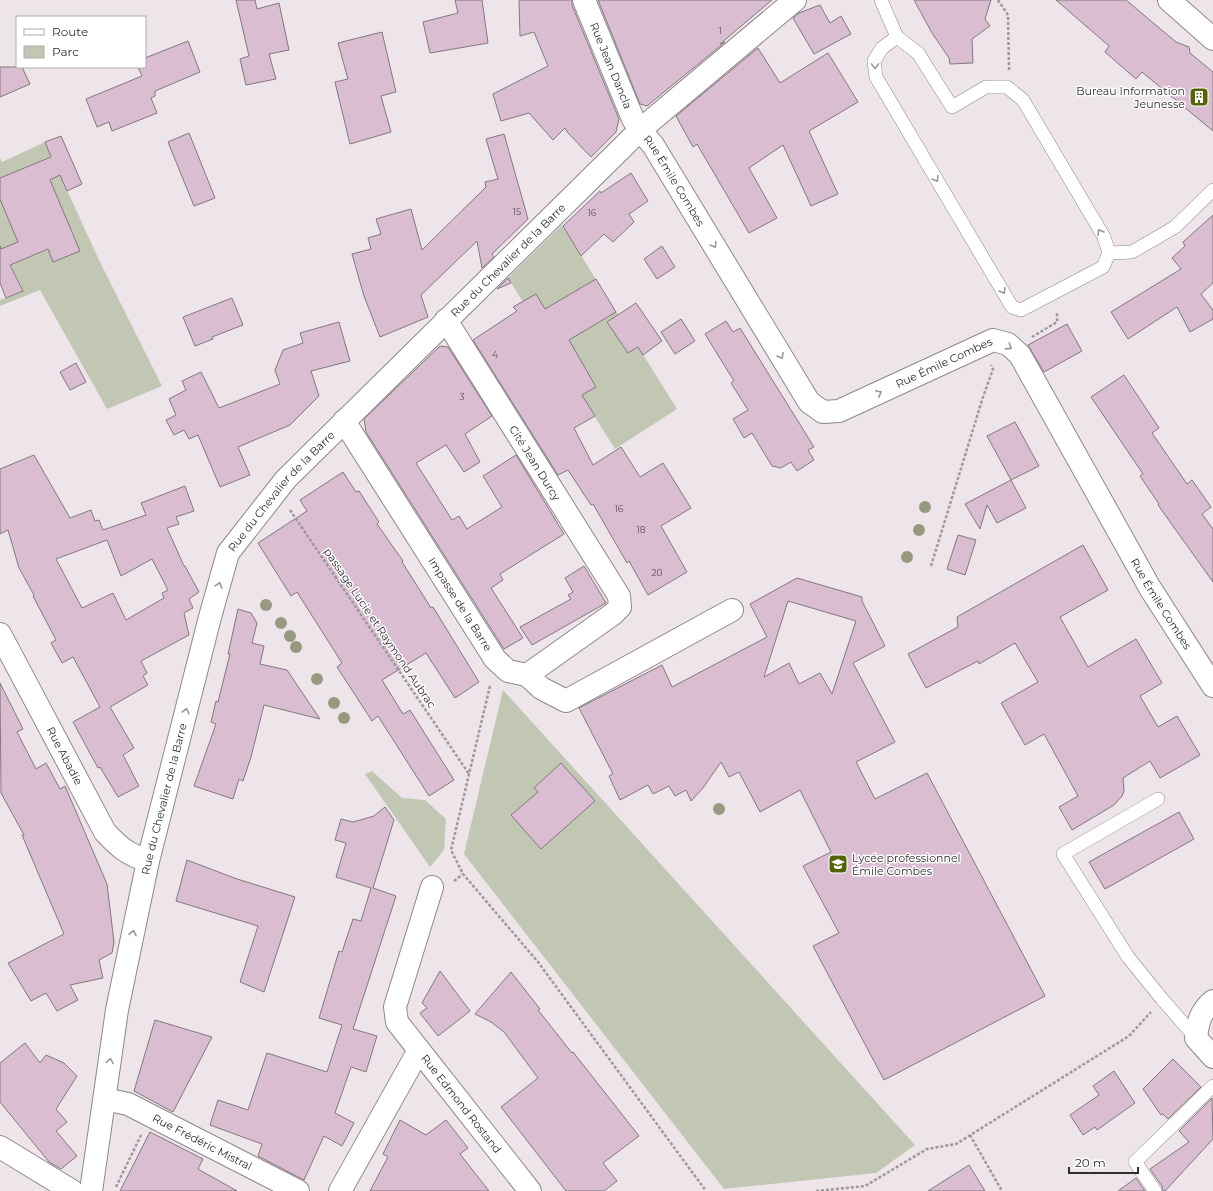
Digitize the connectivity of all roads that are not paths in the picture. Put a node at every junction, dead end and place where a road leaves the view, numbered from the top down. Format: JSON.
{"nodes":[{"id":1,"x":584,"y":0,"type":"edge"},
{"id":2,"x":795,"y":0,"type":"edge"},
{"id":3,"x":881,"y":0,"type":"edge"},
{"id":4,"x":1169,"y":0,"type":"edge"},
{"id":5,"x":897,"y":36,"type":"junction"},
{"id":6,"x":1213,"y":39,"type":"edge"},
{"id":7,"x":640,"y":130,"type":"junction"},
{"id":8,"x":1213,"y":190,"type":"edge"},
{"id":9,"x":1109,"y":253,"type":"junction"},
{"id":10,"x":446,"y":320,"type":"junction"},
{"id":11,"x":344,"y":421,"type":"junction"},
{"id":12,"x":732,"y":610,"type":"dead end"},
{"id":13,"x":0,"y":634,"type":"edge"},
{"id":14,"x":527,"y":675,"type":"junction"},
{"id":15,"x":1213,"y":686,"type":"edge"},
{"id":16,"x":1158,"y":799,"type":"dead end"},
{"id":17,"x":148,"y":861,"type":"junction"},
{"id":18,"x":432,"y":887,"type":"dead end"},
{"id":19,"x":1213,"y":1001,"type":"edge"},
{"id":20,"x":1196,"y":1038,"type":"junction"},
{"id":21,"x":419,"y":1050,"type":"junction"},
{"id":22,"x":1213,"y":1057,"type":"edge"},
{"id":23,"x":1213,"y":1086,"type":"edge"},
{"id":24,"x":105,"y":1099,"type":"junction"},
{"id":25,"x":0,"y":1147,"type":"edge"},
{"id":26,"x":72,"y":1191,"type":"edge"},
{"id":27,"x":91,"y":1191,"type":"edge"},
{"id":28,"x":298,"y":1191,"type":"edge"},
{"id":29,"x":340,"y":1191,"type":"edge"},
{"id":30,"x":530,"y":1191,"type":"edge"},
{"id":31,"x":1155,"y":1191,"type":"edge"}],
"edges":[{"from":1,"to":7,"type":"street","name":"Rue Jean Dancla"},
{"from":2,"to":7,"type":"street","name":"Rue du Chevalier de la Barre"},
{"from":3,"to":5,"type":"lane"},
{"from":4,"to":6,"type":"street"},
{"from":9,"to":5,"type":"lane","one_way":true},
{"from":5,"to":9,"type":"lane","one_way":true},
{"from":7,"to":10,"type":"street","name":"Rue du Chevalier de la Barre"},
{"from":7,"to":15,"type":"street","name":"Rue Émile Combes","one_way":true},
{"from":8,"to":9,"type":"lane"},
{"from":10,"to":11,"type":"street","name":"Rue du Chevalier de la Barre"},
{"from":10,"to":14,"type":"street","name":"Cité Jean Durcy"},
{"from":11,"to":14,"type":"street","name":"Impasse de la Barre"},
{"from":17,"to":11,"type":"street","name":"Rue du Chevalier de la Barre","one_way":true},
{"from":12,"to":14,"type":"street"},
{"from":13,"to":17,"type":"street","name":"Rue Abadie"},
{"from":16,"to":20,"type":"lane"},
{"from":24,"to":17,"type":"street","name":"Rue du Chevalier de la Barre","one_way":true},
{"from":18,"to":21,"type":"street"},
{"from":19,"to":20,"type":"street"},
{"from":20,"to":22,"type":"street"},
{"from":21,"to":29,"type":"street","name":"Rue Edmond Rostand"},
{"from":21,"to":30,"type":"street","name":"Rue Edmond Rostand"},
{"from":23,"to":31,"type":"lane"},
{"from":24,"to":27,"type":"street","name":"Rue du Chevalier de la Barre"},
{"from":24,"to":28,"type":"street","name":"Rue Frédéric Mistral"},
{"from":25,"to":26,"type":"street"}]}
